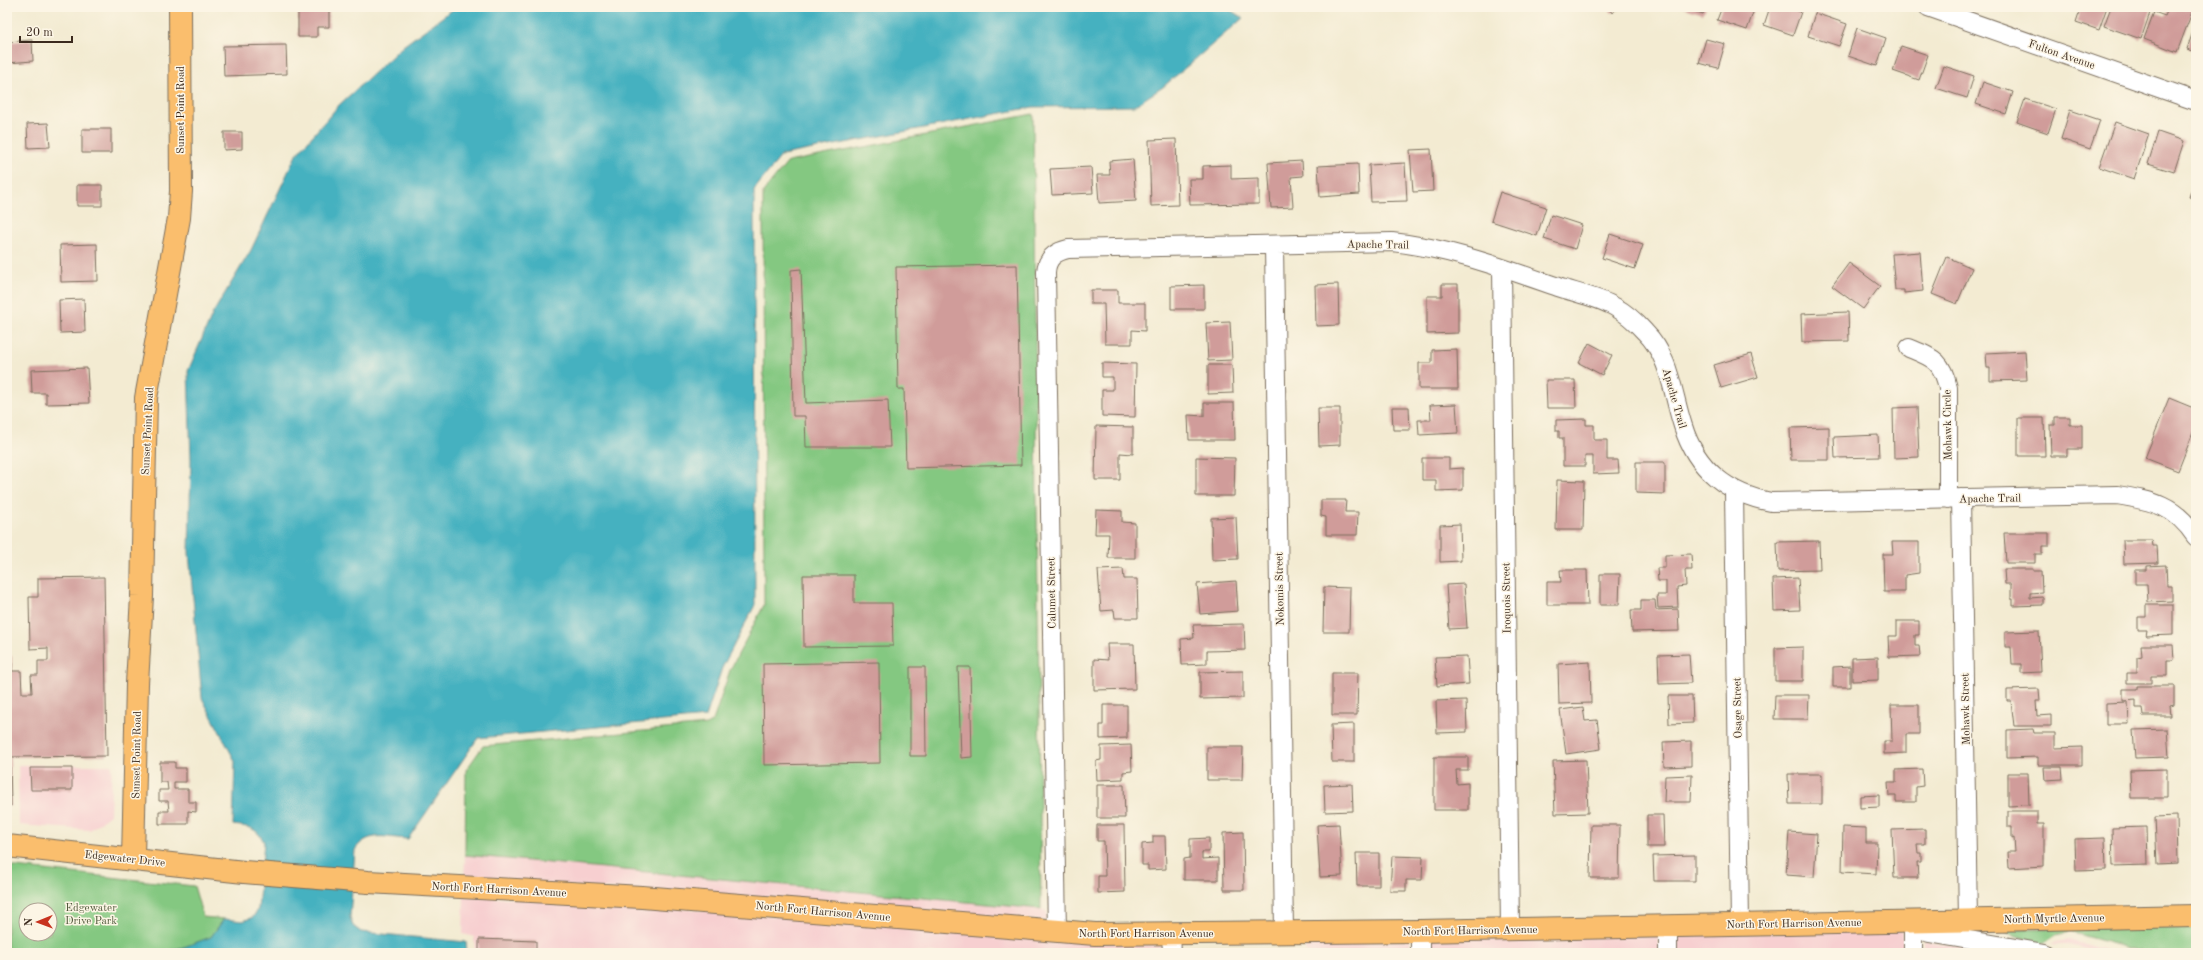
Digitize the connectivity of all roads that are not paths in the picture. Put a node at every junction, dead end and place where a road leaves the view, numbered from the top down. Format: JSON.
{"nodes":[{"id":1,"x":180,"y":7,"type":"edge"},
{"id":2,"x":1928,"y":7,"type":"edge"},
{"id":3,"x":2196,"y":101,"type":"edge"},
{"id":4,"x":1274,"y":245,"type":"junction"},
{"id":5,"x":1051,"y":256,"type":"joint"},
{"id":6,"x":1502,"y":268,"type":"junction"},
{"id":7,"x":1909,"y":348,"type":"dead end"},
{"id":8,"x":1734,"y":491,"type":"junction"},
{"id":9,"x":1954,"y":499,"type":"junction"},
{"id":10,"x":2196,"y":537,"type":"edge"},
{"id":11,"x":7,"y":846,"type":"edge"},
{"id":12,"x":133,"y":859,"type":"junction"},
{"id":13,"x":244,"y":872,"type":"joint"},
{"id":14,"x":2196,"y":916,"type":"edge"},
{"id":15,"x":1913,"y":920,"type":"junction"},
{"id":16,"x":1968,"y":920,"type":"junction"},
{"id":17,"x":1740,"y":924,"type":"junction"},
{"id":18,"x":1668,"y":926,"type":"junction"},
{"id":19,"x":1510,"y":929,"type":"junction"},
{"id":20,"x":1420,"y":931,"type":"junction"},
{"id":21,"x":1057,"y":932,"type":"junction"},
{"id":22,"x":1284,"y":932,"type":"junction"},
{"id":23,"x":1172,"y":944,"type":"edge"},
{"id":24,"x":1420,"y":953,"type":"edge"},
{"id":25,"x":1668,"y":953,"type":"edge"},
{"id":26,"x":1914,"y":953,"type":"edge"},
{"id":27,"x":2044,"y":953,"type":"edge"}],
"edges":[{"from":1,"to":12,"type":"main road","name":"Sunset Point Road"},
{"from":2,"to":3,"type":"street","name":"Fulton Avenue"},
{"from":4,"to":5,"type":"street","name":"Apache Trail"},
{"from":4,"to":6,"type":"street","name":"Apache Trail"},
{"from":4,"to":22,"type":"street","name":"Nokomis Street"},
{"from":5,"to":21,"type":"street","name":"Calumet Street"},
{"from":6,"to":8,"type":"street","name":"Apache Trail"},
{"from":6,"to":19,"type":"street","name":"Iroquois Street"},
{"from":7,"to":9,"type":"street","name":"Mohawk Circle"},
{"from":8,"to":9,"type":"street","name":"Apache Trail"},
{"from":8,"to":17,"type":"street","name":"Osage Street"},
{"from":9,"to":10,"type":"street","name":"Apache Trail"},
{"from":9,"to":16,"type":"street","name":"Mohawk Street"},
{"from":11,"to":12,"type":"main road","name":"Edgewater Drive"},
{"from":12,"to":13,"type":"main road","name":"Edgewater Drive"},
{"from":13,"to":21,"type":"main road","name":"North Fort Harrison Avenue"},
{"from":14,"to":16,"type":"main road","name":"North Myrtle Avenue"},
{"from":15,"to":16,"type":"main road","name":"North Myrtle Avenue"},
{"from":15,"to":17,"type":"main road","name":"North Fort Harrison Avenue"},
{"from":15,"to":26,"type":"street"},
{"from":15,"to":27,"type":"street"},
{"from":17,"to":18,"type":"main road","name":"North Fort Harrison Avenue"},
{"from":18,"to":19,"type":"main road","name":"North Fort Harrison Avenue"},
{"from":18,"to":25,"type":"street"},
{"from":19,"to":20,"type":"main road","name":"North Fort Harrison Avenue"},
{"from":20,"to":22,"type":"main road","name":"North Fort Harrison Avenue"},
{"from":20,"to":24,"type":"street"},
{"from":21,"to":23,"type":"main road","name":"North Fort Harrison Avenue"},
{"from":22,"to":23,"type":"main road","name":"North Fort Harrison Avenue"}]}
